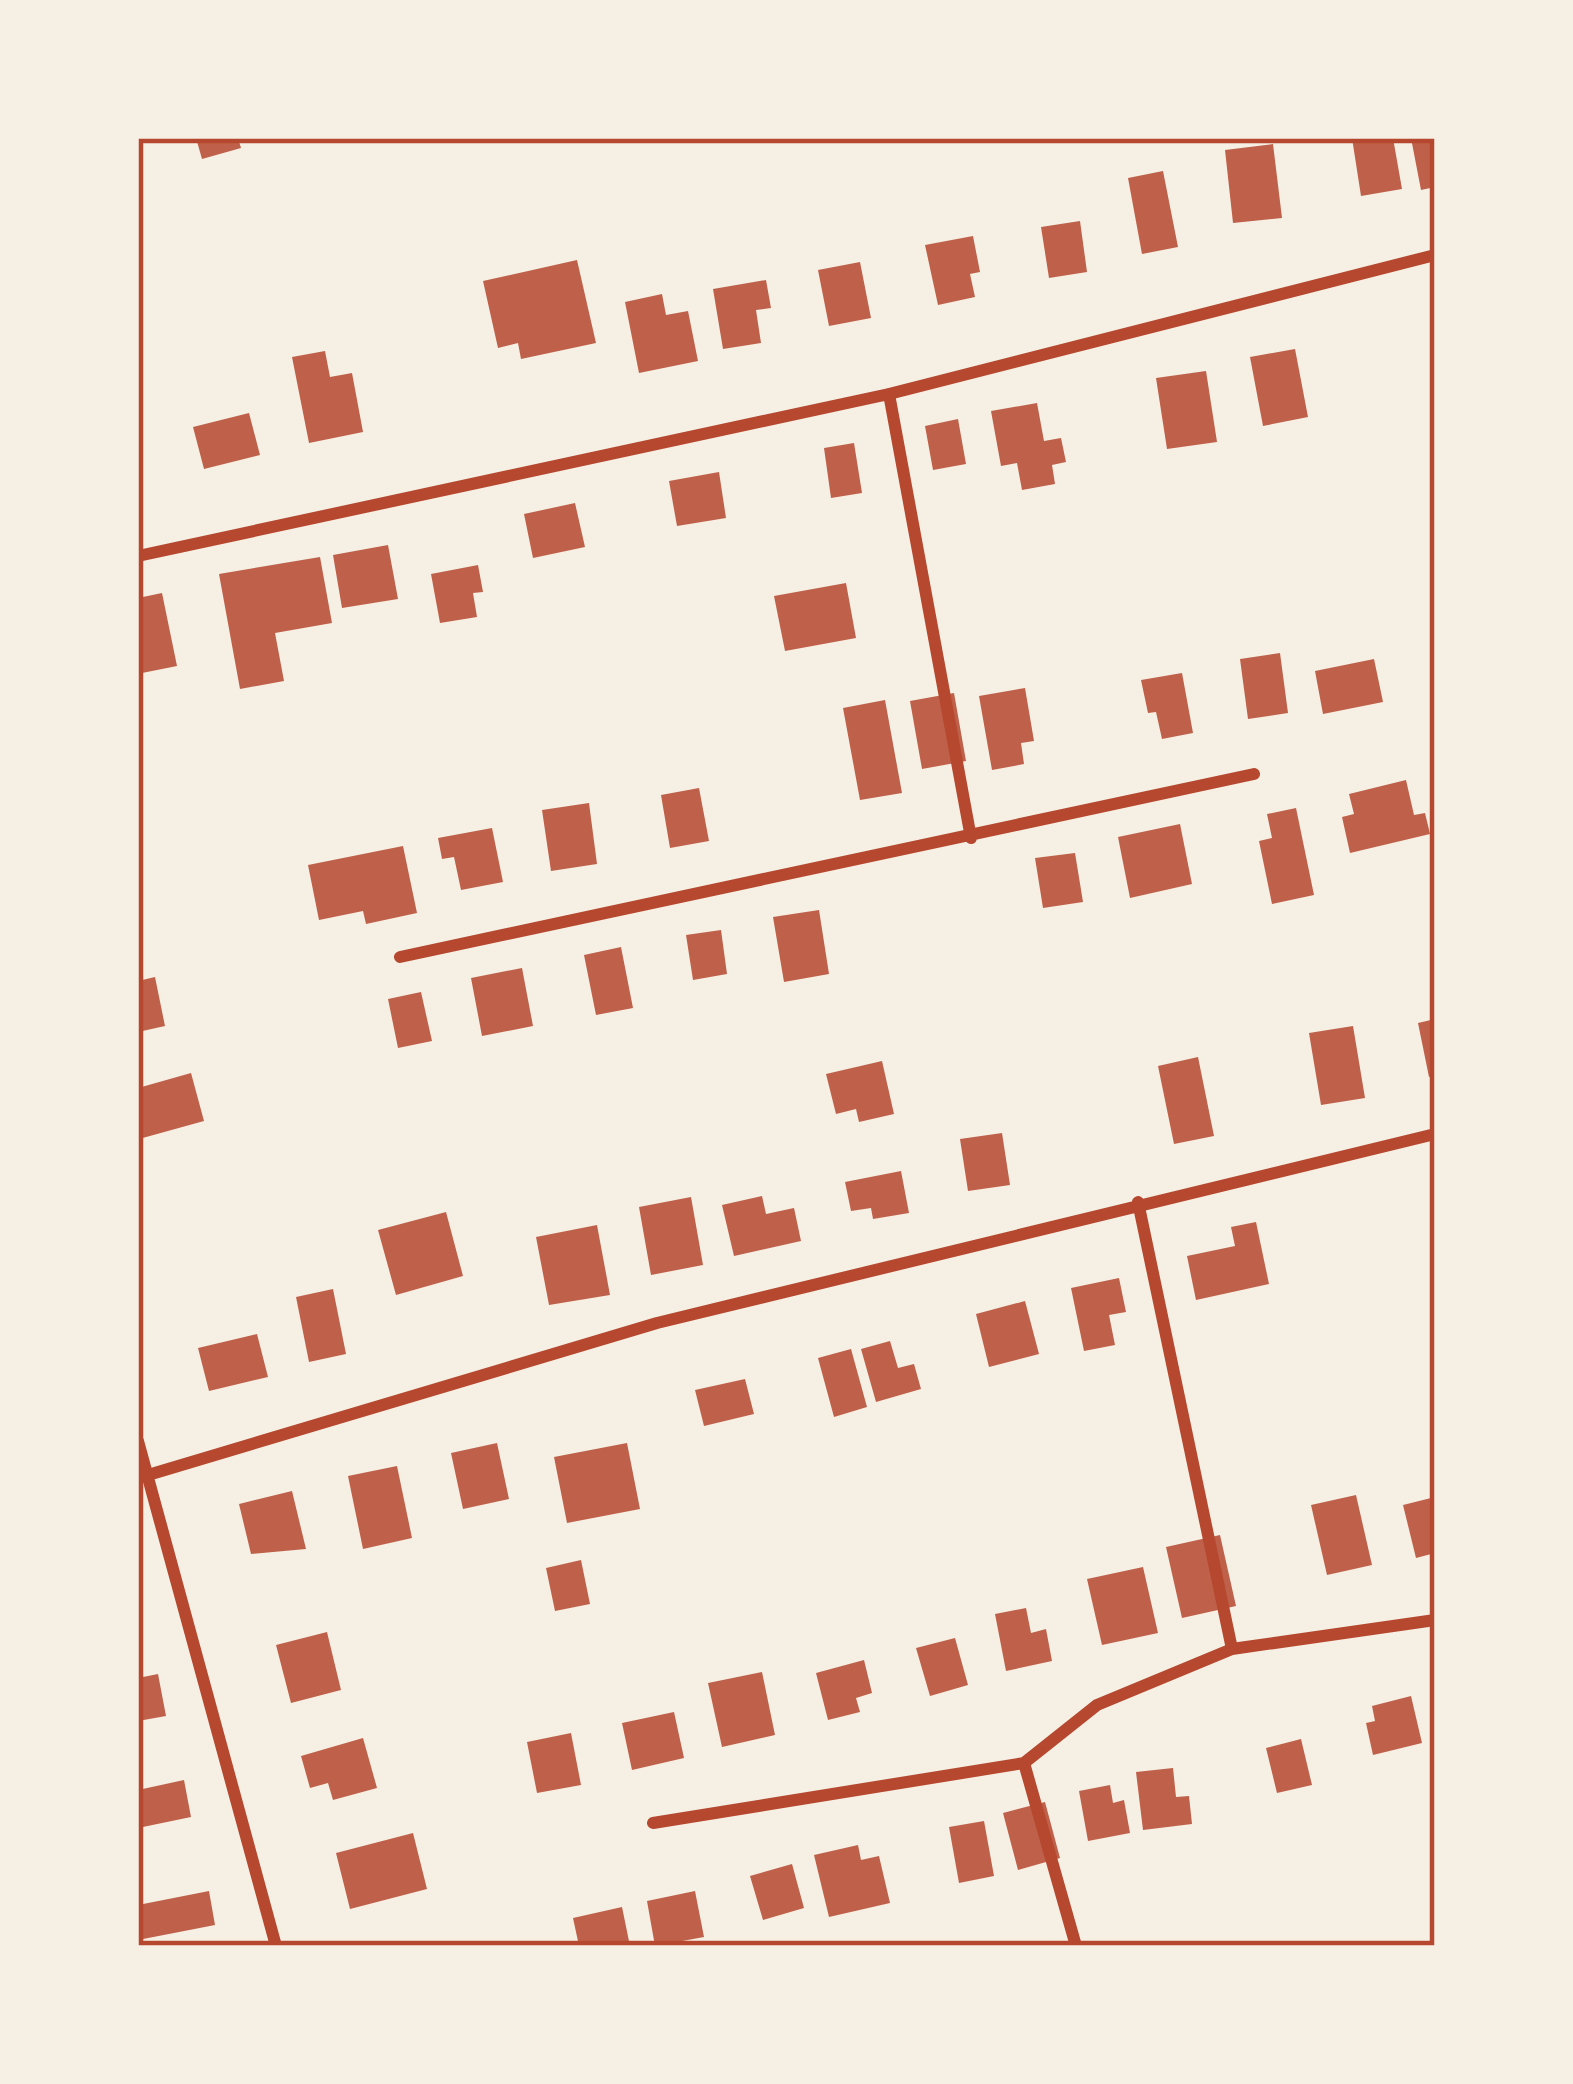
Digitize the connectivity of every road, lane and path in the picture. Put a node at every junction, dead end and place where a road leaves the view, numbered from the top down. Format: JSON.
{"nodes":[{"id":1,"x":1435,"y":255,"type":"edge"},
{"id":2,"x":889,"y":394,"type":"junction"},
{"id":3,"x":138,"y":556,"type":"edge"},
{"id":4,"x":1254,"y":774,"type":"dead end"},
{"id":5,"x":971,"y":838,"type":"junction"},
{"id":6,"x":400,"y":956,"type":"dead end"},
{"id":7,"x":1435,"y":1135,"type":"edge"},
{"id":8,"x":1138,"y":1202,"type":"junction"},
{"id":9,"x":138,"y":1441,"type":"edge"},
{"id":10,"x":142,"y":1477,"type":"edge"},
{"id":11,"x":1435,"y":1620,"type":"edge"},
{"id":12,"x":1232,"y":1649,"type":"junction"},
{"id":13,"x":1024,"y":1763,"type":"junction"},
{"id":14,"x":653,"y":1822,"type":"dead end"},
{"id":15,"x":276,"y":1946,"type":"edge"},
{"id":16,"x":1076,"y":1946,"type":"edge"}],
"edges":[{"from":1,"to":2,"type":"street"},
{"from":2,"to":3,"type":"street"},
{"from":2,"to":5,"type":"street"},
{"from":4,"to":5,"type":"street"},
{"from":5,"to":6,"type":"street"},
{"from":7,"to":8,"type":"street"},
{"from":8,"to":10,"type":"street"},
{"from":8,"to":12,"type":"street"},
{"from":9,"to":10,"type":"street"},
{"from":10,"to":15,"type":"street"},
{"from":11,"to":12,"type":"street"},
{"from":12,"to":13,"type":"street"},
{"from":13,"to":14,"type":"street"},
{"from":13,"to":16,"type":"street"}]}
